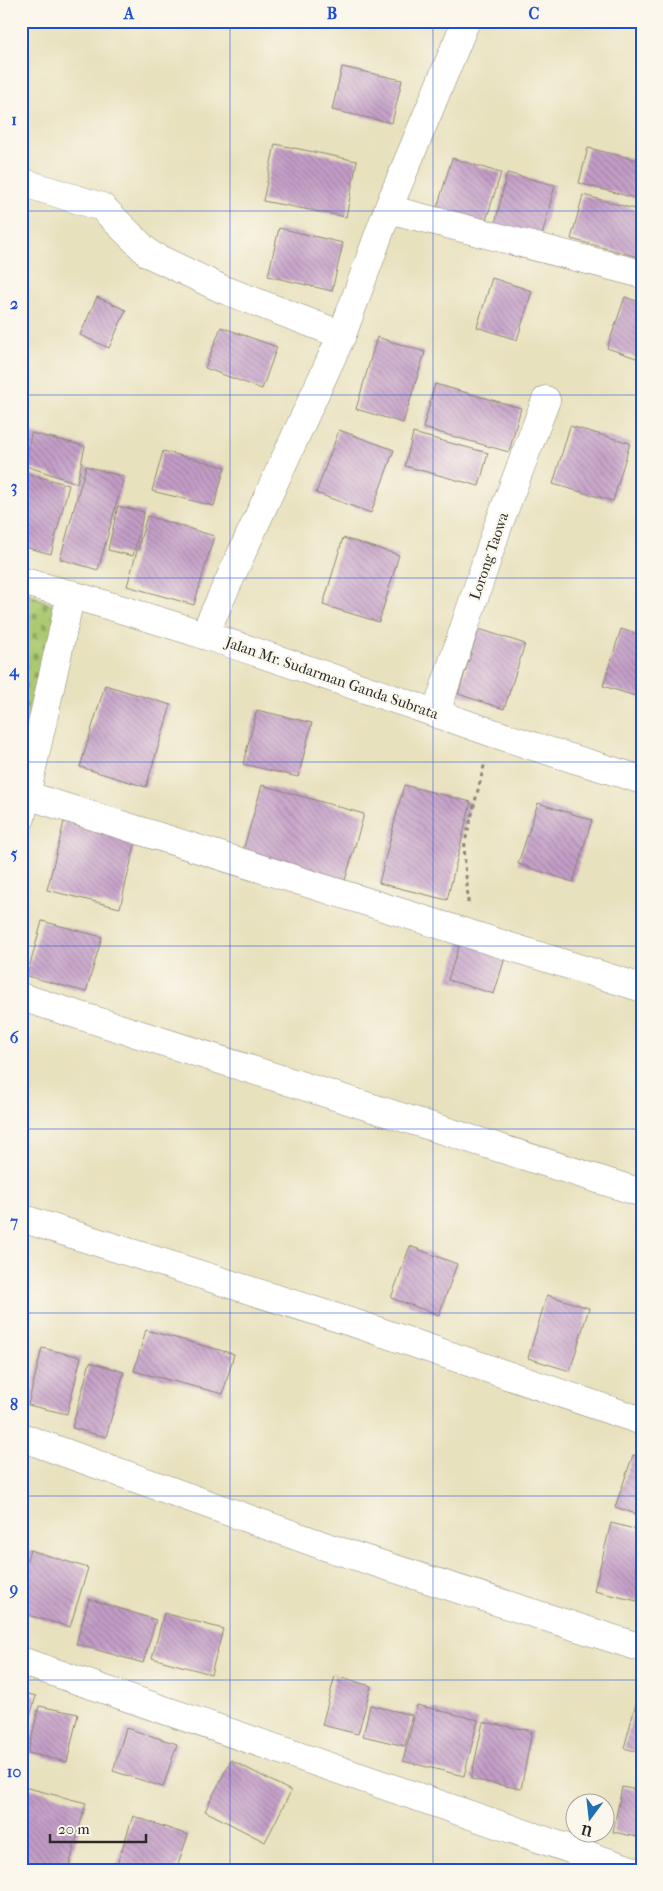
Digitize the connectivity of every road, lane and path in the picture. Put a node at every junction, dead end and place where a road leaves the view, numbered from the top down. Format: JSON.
{"nodes":[{"id":1,"x":466,"y":21,"type":"edge"},
{"id":2,"x":21,"y":182,"type":"edge"},
{"id":3,"x":388,"y":209,"type":"junction"},
{"id":4,"x":642,"y":274,"type":"edge"},
{"id":5,"x":342,"y":335,"type":"junction"},
{"id":6,"x":546,"y":400,"type":"dead end"},
{"id":7,"x":21,"y":581,"type":"edge"},
{"id":8,"x":71,"y":594,"type":"junction"},
{"id":9,"x":204,"y":635,"type":"junction"},
{"id":10,"x":436,"y":713,"type":"junction"},
{"id":11,"x":492,"y":732,"type":"junction"},
{"id":12,"x":642,"y":780,"type":"edge"},
{"id":13,"x":24,"y":806,"type":"edge"},
{"id":14,"x":460,"y":930,"type":"junction"},
{"id":15,"x":642,"y":988,"type":"edge"},
{"id":16,"x":21,"y":997,"type":"edge"},
{"id":17,"x":642,"y":1193,"type":"edge"},
{"id":18,"x":21,"y":1218,"type":"edge"},
{"id":19,"x":642,"y":1421,"type":"edge"},
{"id":20,"x":21,"y":1437,"type":"edge"},
{"id":21,"x":642,"y":1648,"type":"edge"},
{"id":22,"x":21,"y":1661,"type":"edge"},
{"id":23,"x":630,"y":1870,"type":"edge"}],
"edges":[{"from":1,"to":3,"type":"street"},
{"from":2,"to":5,"type":"street"},
{"from":3,"to":4,"type":"street"},
{"from":3,"to":5,"type":"street"},
{"from":5,"to":9,"type":"street"},
{"from":6,"to":10,"type":"street","name":"Lorong Taowa"},
{"from":7,"to":8,"type":"street","name":"Jalan Mr. Sudarman Ganda Subrata"},
{"from":8,"to":9,"type":"street","name":"Jalan Mr. Sudarman Ganda Subrata"},
{"from":8,"to":13,"type":"street"},
{"from":9,"to":10,"type":"street","name":"Jalan Mr. Sudarman Ganda Subrata"},
{"from":10,"to":11,"type":"street","name":"Jalan Mr. Sudarman Ganda Subrata"},
{"from":11,"to":12,"type":"street","name":"Jalan Mr. Sudarman Ganda Subrata"},
{"from":11,"to":14,"type":"path"},
{"from":13,"to":14,"type":"street"},
{"from":14,"to":15,"type":"street"},
{"from":16,"to":17,"type":"street"},
{"from":18,"to":19,"type":"street"},
{"from":20,"to":21,"type":"street"},
{"from":22,"to":23,"type":"street"}]}
